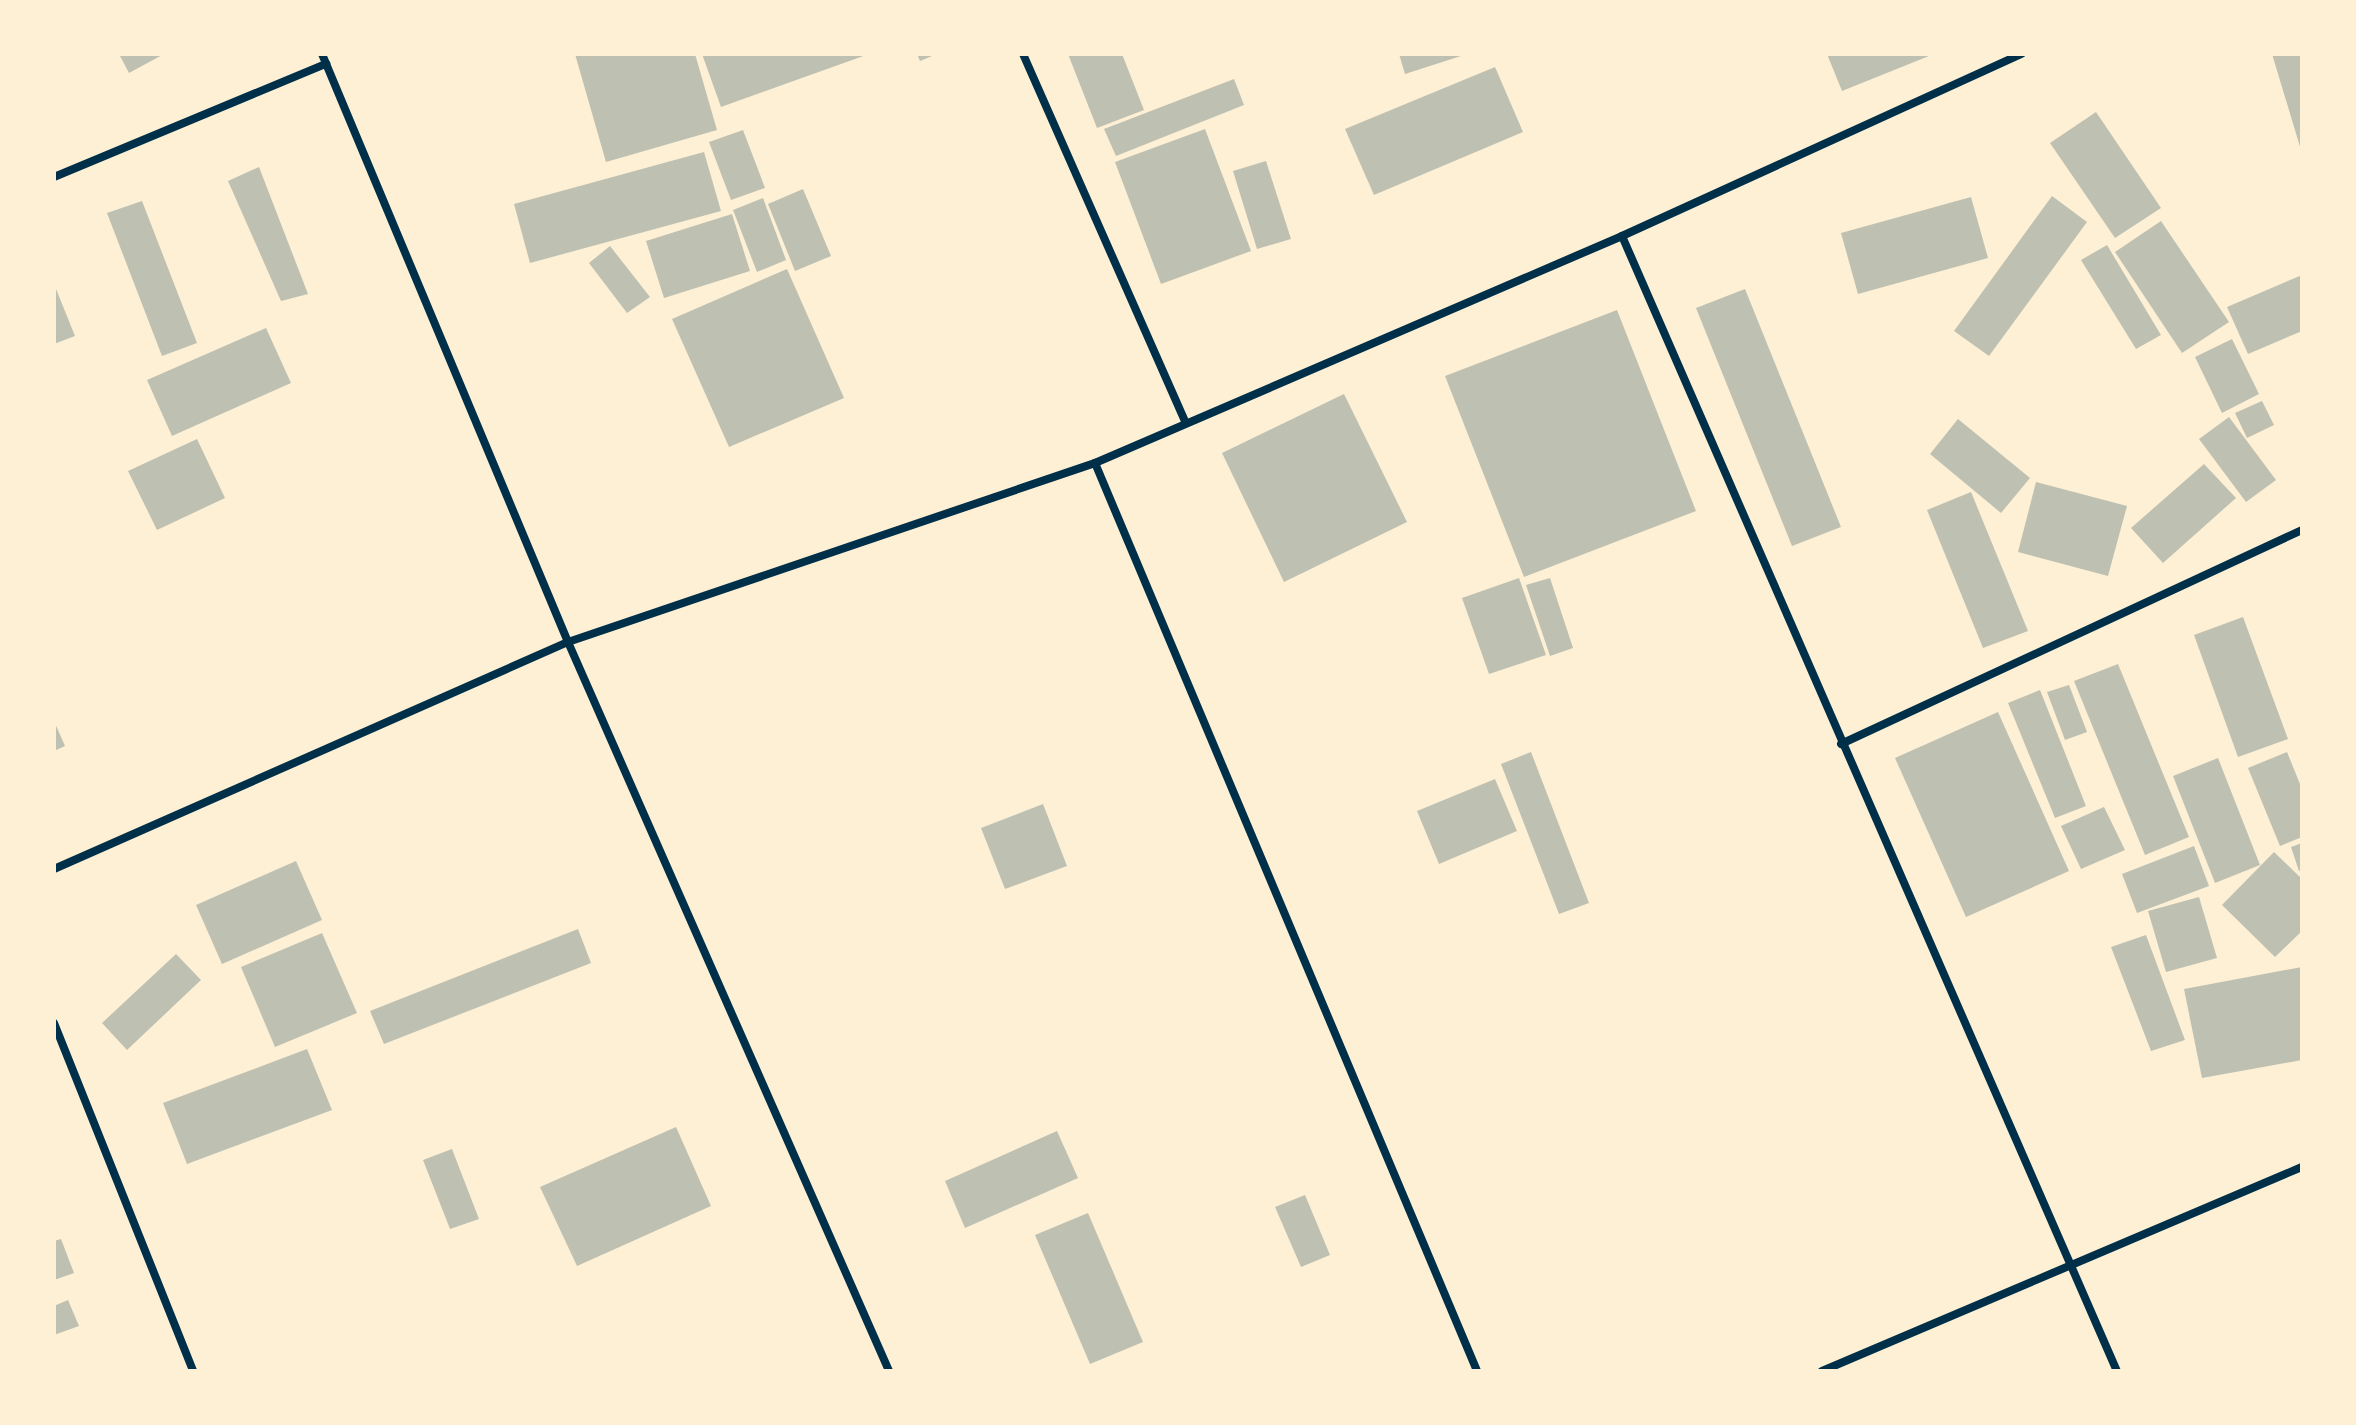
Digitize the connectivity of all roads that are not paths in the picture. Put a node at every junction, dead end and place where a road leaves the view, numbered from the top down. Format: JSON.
{"nodes":[{"id":1,"x":322,"y":54,"type":"edge"},
{"id":2,"x":1023,"y":54,"type":"edge"},
{"id":3,"x":2021,"y":54,"type":"edge"},
{"id":4,"x":326,"y":64,"type":"junction"},
{"id":5,"x":54,"y":177,"type":"edge"},
{"id":6,"x":1622,"y":236,"type":"junction"},
{"id":7,"x":1186,"y":423,"type":"junction"},
{"id":8,"x":1095,"y":463,"type":"junction"},
{"id":9,"x":2302,"y":530,"type":"edge"},
{"id":10,"x":568,"y":642,"type":"junction"},
{"id":11,"x":1841,"y":744,"type":"junction"},
{"id":12,"x":54,"y":869,"type":"edge"},
{"id":13,"x":54,"y":1023,"type":"edge"},
{"id":14,"x":2302,"y":1167,"type":"edge"},
{"id":15,"x":2073,"y":1267,"type":"junction"},
{"id":16,"x":193,"y":1371,"type":"edge"},
{"id":17,"x":889,"y":1371,"type":"edge"},
{"id":18,"x":1477,"y":1371,"type":"edge"},
{"id":19,"x":1822,"y":1371,"type":"edge"},
{"id":20,"x":2117,"y":1371,"type":"edge"}],
"edges":[{"from":1,"to":4,"type":"street"},
{"from":2,"to":7,"type":"street"},
{"from":3,"to":6,"type":"street"},
{"from":4,"to":5,"type":"street"},
{"from":4,"to":10,"type":"street"},
{"from":6,"to":7,"type":"street"},
{"from":6,"to":11,"type":"street"},
{"from":7,"to":8,"type":"street"},
{"from":8,"to":10,"type":"street"},
{"from":8,"to":18,"type":"street"},
{"from":9,"to":11,"type":"street"},
{"from":10,"to":12,"type":"street"},
{"from":10,"to":17,"type":"street"},
{"from":11,"to":15,"type":"street"},
{"from":13,"to":16,"type":"street"},
{"from":14,"to":15,"type":"street"},
{"from":15,"to":19,"type":"street"},
{"from":15,"to":20,"type":"street"}]}
